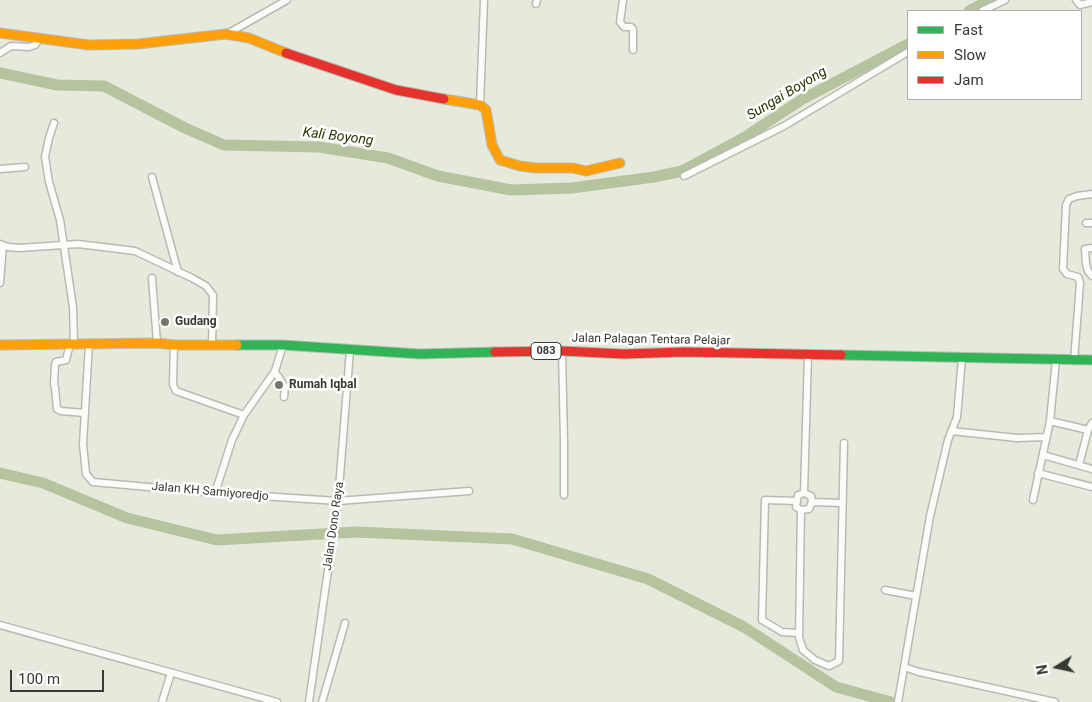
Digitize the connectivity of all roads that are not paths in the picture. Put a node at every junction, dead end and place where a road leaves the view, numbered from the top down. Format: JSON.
{"nodes":[{"id":1,"x":286,"y":0,"type":"edge"},
{"id":2,"x":484,"y":0,"type":"edge"},
{"id":3,"x":624,"y":0,"type":"edge"},
{"id":4,"x":1005,"y":0,"type":"edge"},
{"id":5,"x":1076,"y":0,"type":"edge"},
{"id":6,"x":1092,"y":2,"type":"edge"},
{"id":7,"x":984,"y":10,"type":"edge"},
{"id":8,"x":0,"y":33,"type":"edge"},
{"id":9,"x":226,"y":34,"type":"junction"},
{"id":10,"x":40,"y":38,"type":"junction"},
{"id":11,"x":633,"y":50,"type":"dead end"},
{"id":12,"x":0,"y":53,"type":"edge"},
{"id":13,"x":907,"y":53,"type":"edge"},
{"id":14,"x":480,"y":105,"type":"junction"},
{"id":15,"x":54,"y":123,"type":"dead end"},
{"id":16,"x":620,"y":164,"type":"dead end"},
{"id":17,"x":25,"y":167,"type":"dead end"},
{"id":18,"x":0,"y":169,"type":"edge"},
{"id":19,"x":684,"y":176,"type":"dead end"},
{"id":20,"x":152,"y":177,"type":"dead end"},
{"id":21,"x":1092,"y":194,"type":"edge"},
{"id":22,"x":1,"y":244,"type":"edge"},
{"id":23,"x":64,"y":244,"type":"junction"},
{"id":24,"x":1092,"y":248,"type":"edge"},
{"id":25,"x":178,"y":272,"type":"junction"},
{"id":26,"x":1092,"y":276,"type":"edge"},
{"id":27,"x":152,"y":278,"type":"dead end"},
{"id":28,"x":0,"y":283,"type":"edge"},
{"id":29,"x":72,"y":344,"type":"junction"},
{"id":30,"x":89,"y":344,"type":"junction"},
{"id":31,"x":157,"y":344,"type":"junction"},
{"id":32,"x":0,"y":345,"type":"edge"},
{"id":33,"x":174,"y":345,"type":"junction"},
{"id":34,"x":282,"y":345,"type":"junction"},
{"id":35,"x":212,"y":346,"type":"junction"},
{"id":36,"x":350,"y":350,"type":"junction"},
{"id":37,"x":562,"y":351,"type":"junction"},
{"id":38,"x":808,"y":354,"type":"junction"},
{"id":39,"x":962,"y":358,"type":"junction"},
{"id":40,"x":1056,"y":360,"type":"junction"},
{"id":41,"x":1092,"y":360,"type":"edge"},
{"id":42,"x":1074,"y":361,"type":"junction"},
{"id":43,"x":275,"y":372,"type":"junction"},
{"id":44,"x":284,"y":397,"type":"dead end"},
{"id":45,"x":85,"y":413,"type":"junction"},
{"id":46,"x":244,"y":415,"type":"junction"},
{"id":47,"x":1050,"y":421,"type":"junction"},
{"id":48,"x":1092,"y":423,"type":"edge"},
{"id":49,"x":1088,"y":430,"type":"junction"},
{"id":50,"x":952,"y":431,"type":"junction"},
{"id":51,"x":1046,"y":437,"type":"junction"},
{"id":52,"x":844,"y":443,"type":"dead end"},
{"id":53,"x":1043,"y":455,"type":"junction"},
{"id":54,"x":1079,"y":464,"type":"junction"},
{"id":55,"x":1092,"y":469,"type":"edge"},
{"id":56,"x":1038,"y":473,"type":"junction"},
{"id":57,"x":1092,"y":487,"type":"edge"},
{"id":58,"x":469,"y":491,"type":"dead end"},
{"id":59,"x":214,"y":493,"type":"junction"},
{"id":60,"x":804,"y":493,"type":"junction"},
{"id":61,"x":564,"y":495,"type":"dead end"},
{"id":62,"x":1033,"y":500,"type":"dead end"},
{"id":63,"x":338,"y":501,"type":"junction"},
{"id":64,"x":797,"y":501,"type":"junction"},
{"id":65,"x":812,"y":502,"type":"junction"},
{"id":66,"x":843,"y":503,"type":"junction"},
{"id":67,"x":802,"y":510,"type":"junction"},
{"id":68,"x":885,"y":590,"type":"dead end"},
{"id":69,"x":916,"y":596,"type":"junction"},
{"id":70,"x":345,"y":623,"type":"dead end"},
{"id":71,"x":0,"y":625,"type":"edge"},
{"id":72,"x":799,"y":632,"type":"junction"},
{"id":73,"x":904,"y":667,"type":"junction"},
{"id":74,"x":171,"y":673,"type":"junction"},
{"id":75,"x":162,"y":702,"type":"edge"},
{"id":76,"x":277,"y":702,"type":"edge"},
{"id":77,"x":309,"y":702,"type":"edge"},
{"id":78,"x":322,"y":702,"type":"edge"},
{"id":79,"x":898,"y":702,"type":"edge"},
{"id":80,"x":1055,"y":702,"type":"edge"}],
"edges":[{"from":1,"to":9,"type":"street"},
{"from":2,"to":14,"type":"street"},
{"from":3,"to":11,"type":"street"},
{"from":4,"to":7,"type":"street"},
{"from":5,"to":6,"type":"street"},
{"from":8,"to":10,"type":"main road"},
{"from":9,"to":10,"type":"main road"},
{"from":9,"to":14,"type":"main road"},
{"from":10,"to":12,"type":"street"},
{"from":13,"to":19,"type":"street"},
{"from":14,"to":16,"type":"main road"},
{"from":15,"to":23,"type":"street"},
{"from":17,"to":18,"type":"street"},
{"from":20,"to":25,"type":"street"},
{"from":21,"to":42,"type":"street"},
{"from":22,"to":23,"type":"street"},
{"from":22,"to":28,"type":"street"},
{"from":23,"to":25,"type":"street"},
{"from":23,"to":29,"type":"street"},
{"from":24,"to":26,"type":"street"},
{"from":25,"to":35,"type":"street"},
{"from":27,"to":31,"type":"street"},
{"from":29,"to":30,"type":"main road","name":"Jalan Palagan Tentara Pelajar","number":"083"},
{"from":29,"to":32,"type":"main road","name":"Jalan Palagan Tentara Pelajar","number":"083"},
{"from":29,"to":45,"type":"street"},
{"from":30,"to":31,"type":"main road","name":"Jalan Palagan Tentara Pelajar","number":"083"},
{"from":30,"to":45,"type":"street","name":"Jalan KH Samiyoredjo"},
{"from":31,"to":33,"type":"main road","name":"Jalan Palagan Tentara Pelajar","number":"083"},
{"from":33,"to":35,"type":"main road","name":"Jalan Palagan Tentara Pelajar","number":"083"},
{"from":33,"to":46,"type":"street"},
{"from":34,"to":35,"type":"main road","name":"Jalan Palagan Tentara Pelajar","number":"083"},
{"from":34,"to":36,"type":"main road","name":"Jalan Palagan Tentara Pelajar","number":"083"},
{"from":34,"to":43,"type":"street"},
{"from":36,"to":37,"type":"main road","name":"Jalan Palagan Tentara Pelajar","number":"083"},
{"from":36,"to":63,"type":"street","name":"Jalan Dono Raya"},
{"from":37,"to":38,"type":"main road","name":"Jalan Palagan Tentara Pelajar","number":"083"},
{"from":37,"to":61,"type":"street"},
{"from":38,"to":39,"type":"main road","name":"Jalan Palagan Tentara Pelajar","number":"083"},
{"from":38,"to":60,"type":"street"},
{"from":39,"to":40,"type":"main road","name":"Jalan Palagan Tentara Pelajar","number":"083"},
{"from":39,"to":50,"type":"street"},
{"from":40,"to":42,"type":"main road","name":"Jalan Palagan Tentara Pelajar","number":"083"},
{"from":40,"to":47,"type":"street"},
{"from":41,"to":42,"type":"main road","name":"Jalan Palagan Tentara Pelajar","number":"083"},
{"from":43,"to":44,"type":"street"},
{"from":43,"to":46,"type":"street"},
{"from":45,"to":59,"type":"street","name":"Jalan KH Samiyoredjo"},
{"from":46,"to":59,"type":"street"},
{"from":47,"to":49,"type":"street"},
{"from":47,"to":51,"type":"street"},
{"from":48,"to":49,"type":"street"},
{"from":49,"to":54,"type":"street"},
{"from":50,"to":51,"type":"street"},
{"from":50,"to":69,"type":"street"},
{"from":51,"to":53,"type":"street"},
{"from":52,"to":66,"type":"street"},
{"from":53,"to":54,"type":"street"},
{"from":53,"to":56,"type":"street"},
{"from":54,"to":55,"type":"street"},
{"from":56,"to":57,"type":"street"},
{"from":56,"to":62,"type":"street"},
{"from":58,"to":63,"type":"street","name":"Jalan KH Samiyoredjo"},
{"from":59,"to":63,"type":"street","name":"Jalan KH Samiyoredjo"},
{"from":60,"to":64,"type":"street"},
{"from":60,"to":65,"type":"street"},
{"from":63,"to":77,"type":"street","name":"Jalan Dono Raya"},
{"from":64,"to":67,"type":"street"},
{"from":64,"to":72,"type":"street"},
{"from":65,"to":66,"type":"street"},
{"from":65,"to":67,"type":"street"},
{"from":66,"to":72,"type":"street"},
{"from":67,"to":72,"type":"street"},
{"from":68,"to":69,"type":"street"},
{"from":69,"to":73,"type":"street"},
{"from":70,"to":78,"type":"street"},
{"from":71,"to":74,"type":"street"},
{"from":73,"to":79,"type":"street"},
{"from":73,"to":80,"type":"street"},
{"from":74,"to":75,"type":"street"},
{"from":74,"to":76,"type":"street"}]}
